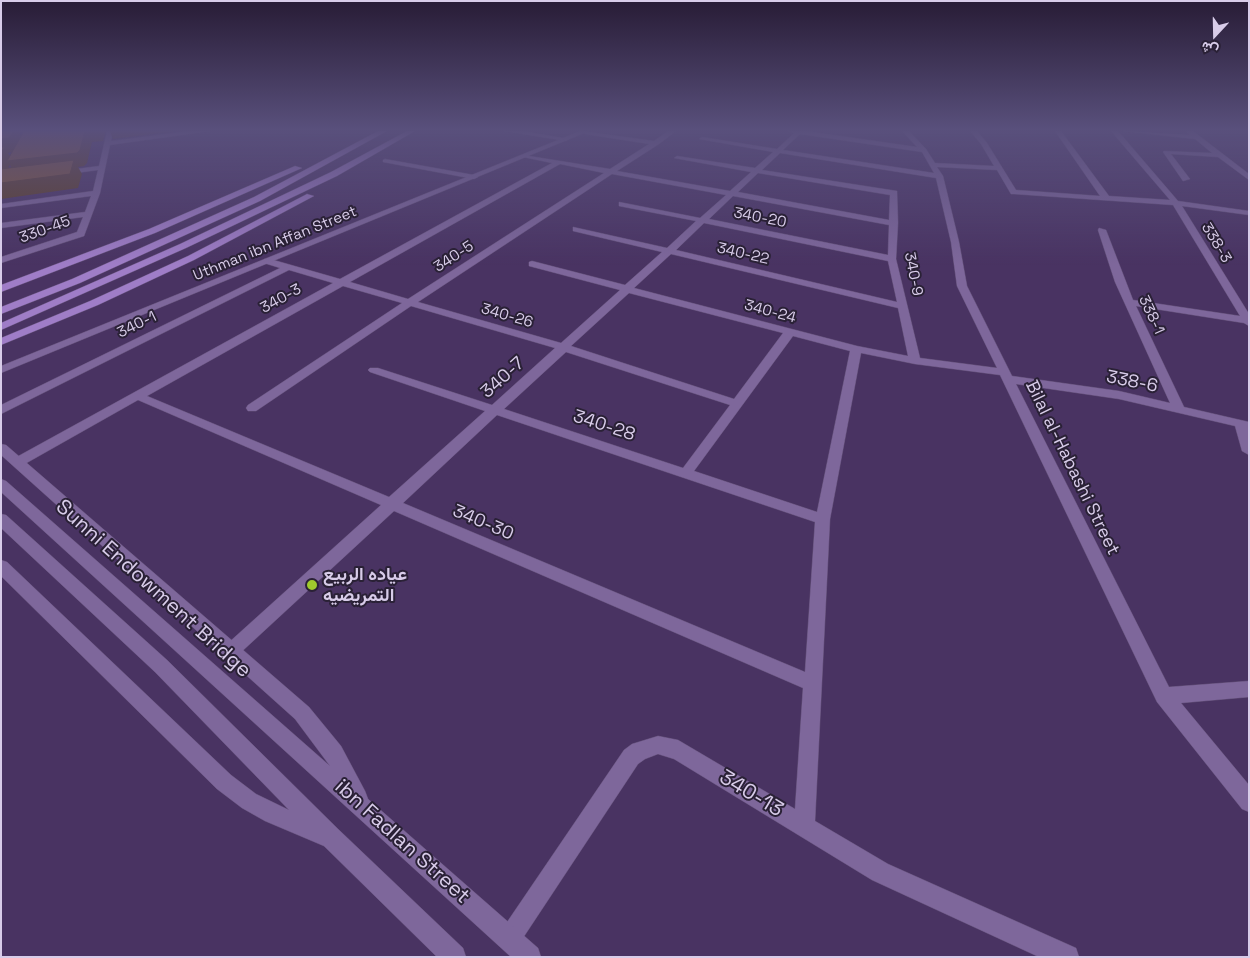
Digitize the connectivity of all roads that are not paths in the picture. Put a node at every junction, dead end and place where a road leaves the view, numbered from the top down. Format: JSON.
{"nodes":[{"id":1,"x":99,"y":176,"type":"edge"},
{"id":2,"x":278,"y":176,"type":"edge"},
{"id":3,"x":301,"y":176,"type":"edge"},
{"id":4,"x":330,"y":176,"type":"edge"},
{"id":5,"x":340,"y":176,"type":"edge"},
{"id":6,"x":467,"y":176,"type":"edge"},
{"id":7,"x":477,"y":176,"type":"edge"},
{"id":8,"x":534,"y":176,"type":"edge"},
{"id":9,"x":602,"y":176,"type":"edge"},
{"id":10,"x":634,"y":176,"type":"edge"},
{"id":11,"x":751,"y":176,"type":"edge"},
{"id":12,"x":786,"y":176,"type":"edge"},
{"id":13,"x":937,"y":176,"type":"edge"},
{"id":14,"x":1003,"y":176,"type":"edge"},
{"id":15,"x":1090,"y":176,"type":"edge"},
{"id":16,"x":1152,"y":176,"type":"edge"},
{"id":17,"x":1184,"y":176,"type":"edge"},
{"id":18,"x":474,"y":177,"type":"junction"},
{"id":19,"x":1186,"y":179,"type":"dead end"},
{"id":20,"x":96,"y":193,"type":"junction"},
{"id":21,"x":731,"y":194,"type":"junction"},
{"id":22,"x":1106,"y":198,"type":"junction"},
{"id":23,"x":1176,"y":203,"type":"junction"},
{"id":24,"x":622,"y":204,"type":"dead end"},
{"id":25,"x":1,"y":206,"type":"edge"},
{"id":26,"x":1249,"y":213,"type":"edge"},
{"id":27,"x":87,"y":214,"type":"junction"},
{"id":28,"x":702,"y":220,"type":"junction"},
{"id":29,"x":894,"y":223,"type":"junction"},
{"id":30,"x":1,"y":226,"type":"edge"},
{"id":31,"x":576,"y":229,"type":"dead end"},
{"id":32,"x":1102,"y":230,"type":"dead end"},
{"id":33,"x":668,"y":251,"type":"junction"},
{"id":34,"x":892,"y":259,"type":"junction"},
{"id":35,"x":1,"y":260,"type":"edge"},
{"id":36,"x":268,"y":261,"type":"junction"},
{"id":37,"x":532,"y":264,"type":"dead end"},
{"id":38,"x":287,"y":268,"type":"junction"},
{"id":39,"x":341,"y":283,"type":"junction"},
{"id":40,"x":627,"y":288,"type":"junction"},
{"id":41,"x":1,"y":289,"type":"edge"},
{"id":42,"x":1129,"y":302,"type":"junction"},
{"id":43,"x":409,"y":303,"type":"junction"},
{"id":44,"x":904,"y":306,"type":"junction"},
{"id":45,"x":1,"y":312,"type":"edge"},
{"id":46,"x":1248,"y":322,"type":"edge"},
{"id":47,"x":1,"y":327,"type":"edge"},
{"id":48,"x":789,"y":333,"type":"junction"},
{"id":49,"x":1,"y":342,"type":"edge"},
{"id":50,"x":562,"y":347,"type":"junction"},
{"id":51,"x":856,"y":349,"type":"junction"},
{"id":52,"x":915,"y":360,"type":"junction"},
{"id":53,"x":1,"y":370,"type":"edge"},
{"id":54,"x":374,"y":370,"type":"dead end"},
{"id":55,"x":1005,"y":376,"type":"junction"},
{"id":56,"x":138,"y":396,"type":"junction"},
{"id":57,"x":738,"y":404,"type":"junction"},
{"id":58,"x":252,"y":408,"type":"dead end"},
{"id":59,"x":1,"y":410,"type":"edge"},
{"id":60,"x":494,"y":410,"type":"junction"},
{"id":61,"x":1179,"y":410,"type":"junction"},
{"id":62,"x":1244,"y":425,"type":"edge"},
{"id":63,"x":1,"y":448,"type":"edge"},
{"id":64,"x":1249,"y":451,"type":"edge"},
{"id":65,"x":18,"y":462,"type":"junction"},
{"id":66,"x":686,"y":473,"type":"junction"},
{"id":67,"x":1,"y":484,"type":"edge"},
{"id":68,"x":390,"y":504,"type":"junction"},
{"id":69,"x":823,"y":518,"type":"junction"},
{"id":70,"x":1,"y":519,"type":"edge"},
{"id":71,"x":1,"y":566,"type":"edge"},
{"id":72,"x":232,"y":650,"type":"junction"},
{"id":73,"x":813,"y":684,"type":"junction"},
{"id":74,"x":1249,"y":689,"type":"edge"},
{"id":75,"x":1164,"y":696,"type":"junction"},
{"id":76,"x":275,"y":728,"type":"joint"},
{"id":77,"x":1249,"y":802,"type":"edge"},
{"id":78,"x":361,"y":805,"type":"junction"},
{"id":79,"x":804,"y":826,"type":"junction"},
{"id":80,"x":330,"y":837,"type":"junction"},
{"id":81,"x":509,"y":939,"type":"junction"},
{"id":82,"x":454,"y":957,"type":"edge"},
{"id":83,"x":529,"y":957,"type":"edge"},
{"id":84,"x":1067,"y":957,"type":"edge"}],
"edges":[{"from":1,"to":20,"type":"street","name":"330-45"},
{"from":2,"to":41,"type":"highway"},
{"from":3,"to":45,"type":"highway"},
{"from":4,"to":47,"type":"highway"},
{"from":5,"to":49,"type":"highway"},
{"from":6,"to":18,"type":"street"},
{"from":7,"to":18,"type":"street","name":"Uthman ibn Affan Street"},
{"from":8,"to":39,"type":"street","name":"340-3"},
{"from":9,"to":43,"type":"street","name":"340-5"},
{"from":10,"to":21,"type":"street"},
{"from":11,"to":21,"type":"street","name":"340-7"},
{"from":12,"to":29,"type":"street","name":"340-9"},
{"from":13,"to":55,"type":"street","name":"Bilal al-Habashi Street"},
{"from":14,"to":22,"type":"street"},
{"from":15,"to":22,"type":"street"},
{"from":16,"to":23,"type":"street","name":"338-3"},
{"from":17,"to":19,"type":"street"},
{"from":18,"to":36,"type":"street","name":"Uthman ibn Affan Street"},
{"from":20,"to":25,"type":"street"},
{"from":20,"to":27,"type":"street","name":"330-45"},
{"from":21,"to":28,"type":"street","name":"340-7"},
{"from":21,"to":29,"type":"street"},
{"from":22,"to":23,"type":"street"},
{"from":23,"to":26,"type":"street"},
{"from":23,"to":46,"type":"street","name":"338-3"},
{"from":24,"to":28,"type":"street","name":"340-20"},
{"from":27,"to":30,"type":"street"},
{"from":27,"to":35,"type":"street","name":"330-45"},
{"from":28,"to":33,"type":"street","name":"340-7"},
{"from":28,"to":34,"type":"street","name":"340-20"},
{"from":29,"to":34,"type":"street","name":"340-9"},
{"from":31,"to":33,"type":"street","name":"340-22"},
{"from":32,"to":42,"type":"street","name":"338-1"},
{"from":33,"to":40,"type":"street","name":"340-7"},
{"from":33,"to":44,"type":"street","name":"340-22"},
{"from":34,"to":44,"type":"street","name":"340-9"},
{"from":36,"to":38,"type":"street","name":"340-26"},
{"from":36,"to":53,"type":"street","name":"Uthman ibn Affan Street"},
{"from":37,"to":40,"type":"street","name":"340-24"},
{"from":38,"to":39,"type":"street","name":"340-26"},
{"from":38,"to":59,"type":"street","name":"340-1"},
{"from":39,"to":43,"type":"street","name":"340-26"},
{"from":39,"to":56,"type":"street","name":"340-3"},
{"from":40,"to":48,"type":"street","name":"340-24"},
{"from":40,"to":50,"type":"street","name":"340-7"},
{"from":42,"to":46,"type":"street"},
{"from":42,"to":61,"type":"street","name":"338-1"},
{"from":43,"to":50,"type":"street","name":"340-26"},
{"from":43,"to":58,"type":"street","name":"340-5"},
{"from":44,"to":52,"type":"street","name":"340-9"},
{"from":48,"to":51,"type":"street","name":"340-24"},
{"from":48,"to":57,"type":"street"},
{"from":50,"to":57,"type":"street","name":"340-26"},
{"from":50,"to":60,"type":"street","name":"340-7"},
{"from":51,"to":52,"type":"street","name":"340-24"},
{"from":51,"to":69,"type":"street"},
{"from":52,"to":55,"type":"street","name":"340-24"},
{"from":54,"to":60,"type":"street","name":"340-28"},
{"from":55,"to":61,"type":"street","name":"338-6"},
{"from":55,"to":75,"type":"street","name":"Bilal al-Habashi Street"},
{"from":56,"to":65,"type":"street","name":"340-3"},
{"from":56,"to":68,"type":"street","name":"340-30"},
{"from":57,"to":66,"type":"street"},
{"from":60,"to":66,"type":"street","name":"340-28"},
{"from":60,"to":68,"type":"street","name":"340-7"},
{"from":61,"to":62,"type":"street","name":"338-6"},
{"from":62,"to":64,"type":"street"},
{"from":63,"to":65,"type":"street"},
{"from":65,"to":72,"type":"street"},
{"from":66,"to":69,"type":"street","name":"340-28"},
{"from":67,"to":76,"type":"street","name":"Sunni Endowment Bridge"},
{"from":68,"to":72,"type":"street","name":"340-7"},
{"from":68,"to":73,"type":"street","name":"340-30"},
{"from":69,"to":73,"type":"street"},
{"from":70,"to":80,"type":"street"},
{"from":71,"to":80,"type":"street"},
{"from":72,"to":78,"type":"street"},
{"from":73,"to":79,"type":"street"},
{"from":74,"to":75,"type":"street"},
{"from":75,"to":77,"type":"street","name":"Bilal al-Habashi Street"},
{"from":76,"to":78,"type":"street","name":"ibn Fadlan Street"},
{"from":78,"to":81,"type":"street","name":"ibn Fadlan Street"},
{"from":79,"to":81,"type":"street","name":"340-13"},
{"from":79,"to":84,"type":"street","name":"340-13"},
{"from":80,"to":82,"type":"street"},
{"from":81,"to":83,"type":"street","name":"ibn Fadlan Street"}]}
